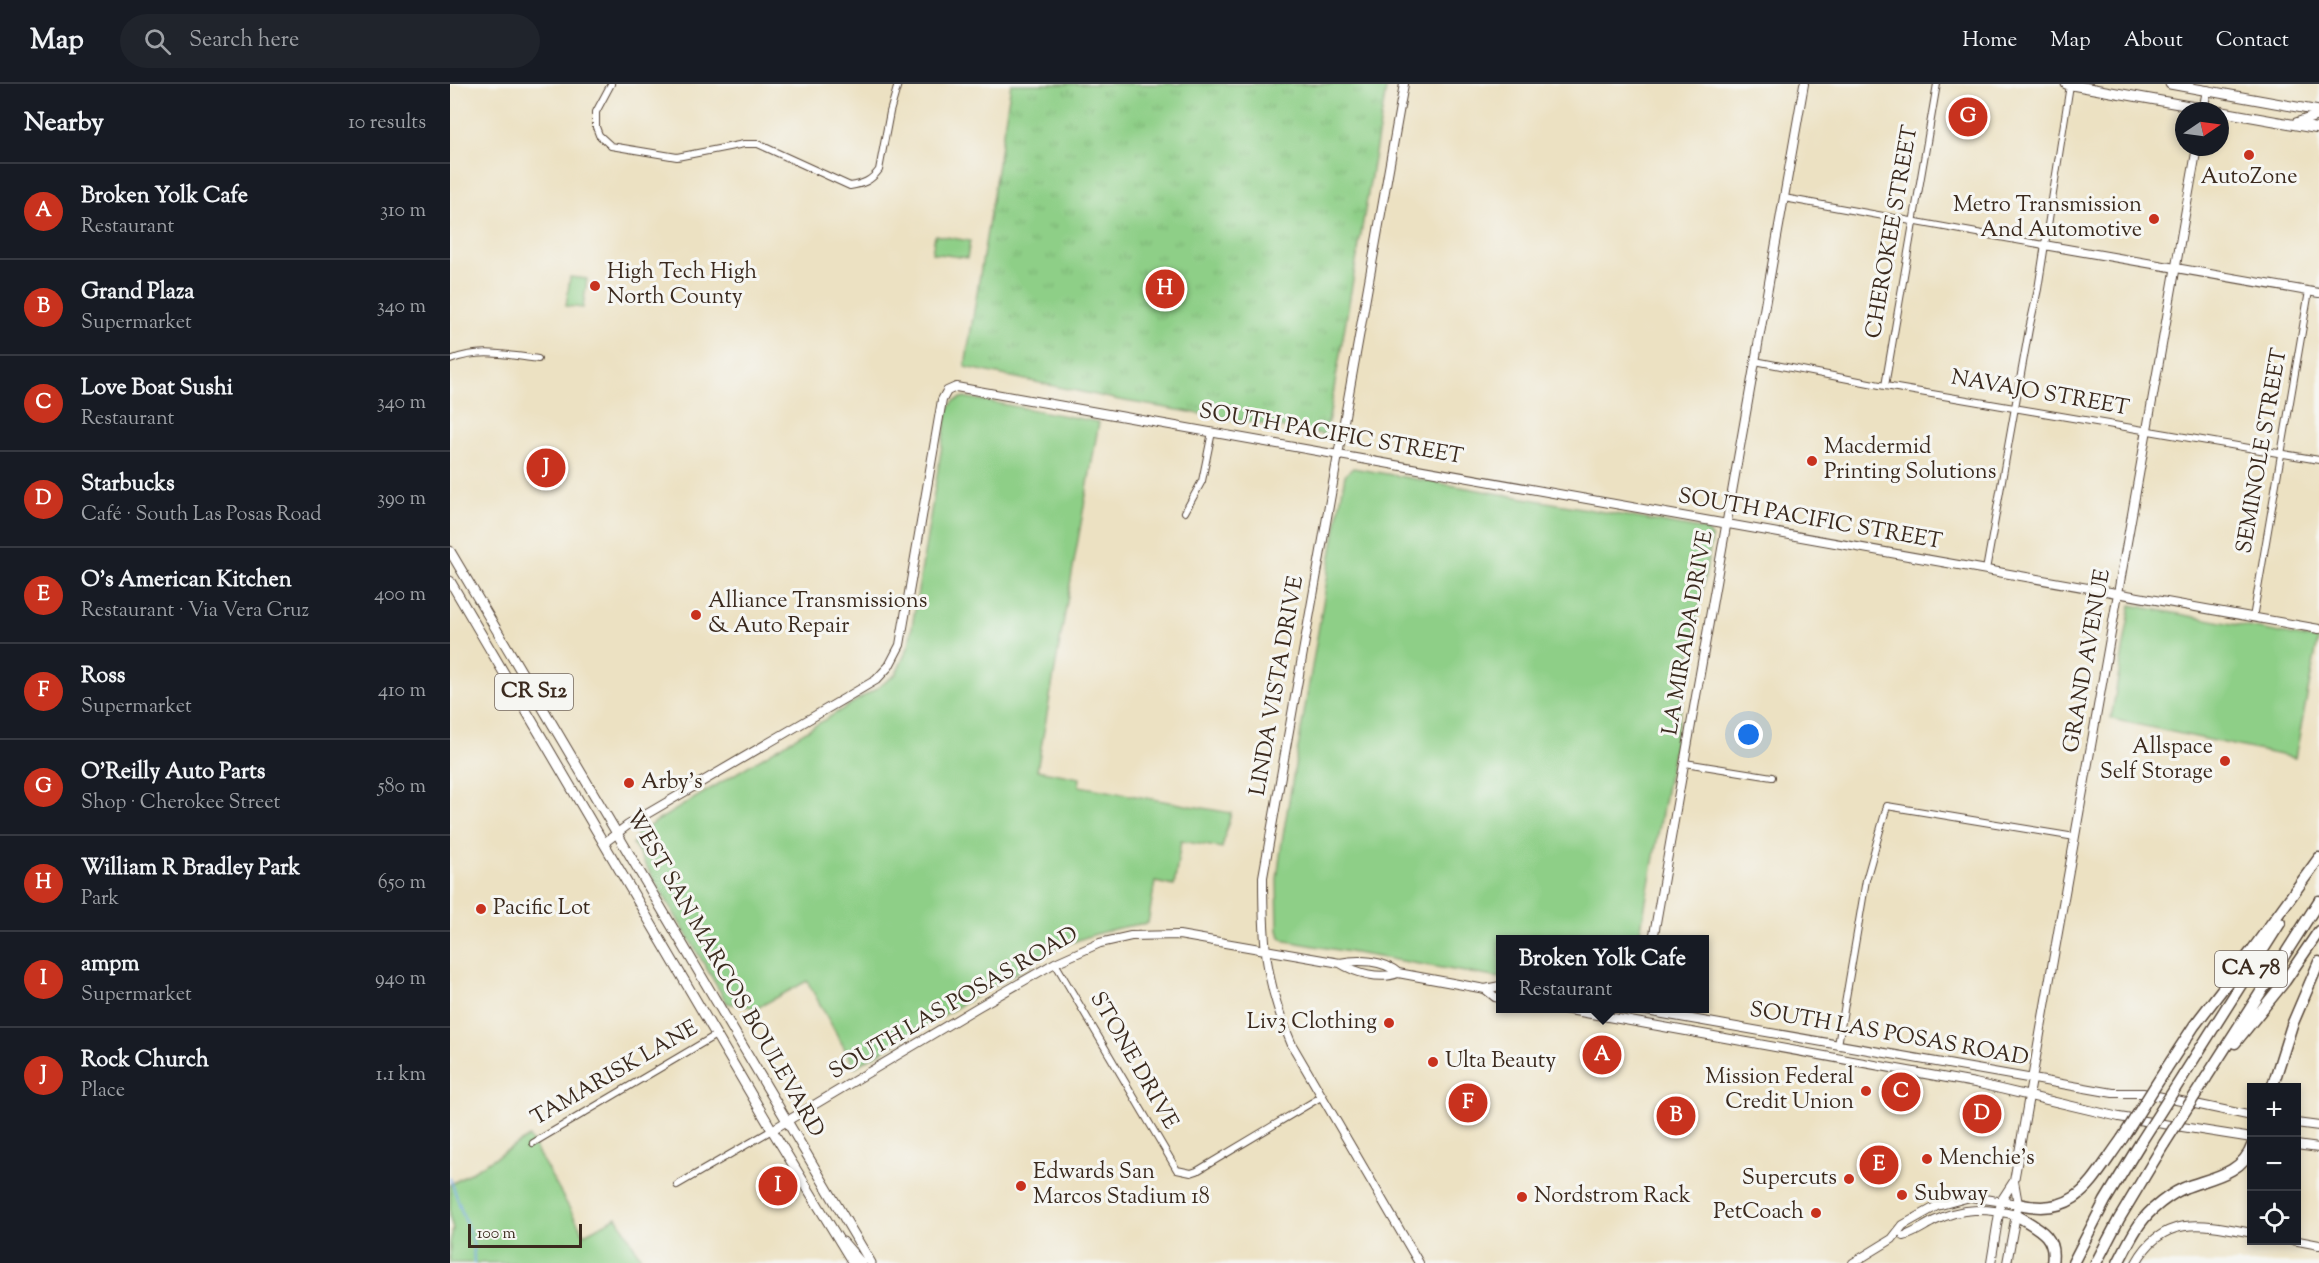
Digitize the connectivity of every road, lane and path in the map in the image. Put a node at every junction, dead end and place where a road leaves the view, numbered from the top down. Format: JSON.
{"nodes":[{"id":1,"x":611,"y":84,"type":"edge"},
{"id":2,"x":898,"y":84,"type":"edge"},
{"id":3,"x":1404,"y":84,"type":"edge"},
{"id":4,"x":1804,"y":84,"type":"edge"},
{"id":5,"x":1937,"y":84,"type":"edge"},
{"id":6,"x":2068,"y":84,"type":"edge"},
{"id":7,"x":2170,"y":84,"type":"edge"},
{"id":8,"x":2207,"y":87,"type":"edge"},
{"id":9,"x":2205,"y":102,"type":"edge"},
{"id":10,"x":2175,"y":104,"type":"edge"},
{"id":11,"x":2319,"y":111,"type":"edge"},
{"id":12,"x":2229,"y":113,"type":"edge"},
{"id":13,"x":2319,"y":116,"type":"edge"},
{"id":14,"x":2293,"y":124,"type":"junction"},
{"id":15,"x":2319,"y":129,"type":"edge"},
{"id":16,"x":2195,"y":156,"type":"edge"},
{"id":17,"x":1784,"y":198,"type":"junction"},
{"id":18,"x":1913,"y":222,"type":"junction"},
{"id":19,"x":2044,"y":244,"type":"junction"},
{"id":20,"x":2175,"y":267,"type":"junction"},
{"id":21,"x":2309,"y":291,"type":"junction"},
{"id":22,"x":2319,"y":293,"type":"edge"},
{"id":23,"x":538,"y":359,"type":"dead end"},
{"id":24,"x":450,"y":360,"type":"edge"},
{"id":25,"x":1755,"y":361,"type":"junction"},
{"id":26,"x":1885,"y":386,"type":"junction"},
{"id":27,"x":2015,"y":408,"type":"junction"},
{"id":28,"x":2147,"y":431,"type":"junction"},
{"id":29,"x":1212,"y":432,"type":"junction"},
{"id":30,"x":2280,"y":453,"type":"junction"},
{"id":31,"x":1337,"y":454,"type":"junction"},
{"id":32,"x":2319,"y":460,"type":"edge"},
{"id":33,"x":1185,"y":512,"type":"dead end"},
{"id":34,"x":1727,"y":524,"type":"junction"},
{"id":35,"x":450,"y":551,"type":"edge"},
{"id":36,"x":1986,"y":570,"type":"junction"},
{"id":37,"x":450,"y":581,"type":"edge"},
{"id":38,"x":2118,"y":594,"type":"junction"},
{"id":39,"x":2253,"y":618,"type":"junction"},
{"id":40,"x":2319,"y":629,"type":"edge"},
{"id":41,"x":1685,"y":763,"type":"junction"},
{"id":42,"x":1772,"y":777,"type":"dead end"},
{"id":43,"x":619,"y":833,"type":"junction"},
{"id":44,"x":2075,"y":837,"type":"junction"},
{"id":45,"x":604,"y":843,"type":"junction"},
{"id":46,"x":2319,"y":860,"type":"edge"},
{"id":47,"x":2319,"y":901,"type":"edge"},
{"id":48,"x":2319,"y":931,"type":"edge"},
{"id":49,"x":1654,"y":935,"type":"edge"},
{"id":50,"x":1264,"y":950,"type":"junction"},
{"id":51,"x":2319,"y":962,"type":"edge"},
{"id":52,"x":1055,"y":963,"type":"junction"},
{"id":53,"x":1496,"y":987,"type":"edge"},
{"id":54,"x":1485,"y":989,"type":"junction"},
{"id":55,"x":1496,"y":997,"type":"edge"},
{"id":56,"x":1583,"y":1013,"type":"edge"},
{"id":57,"x":1640,"y":1013,"type":"edge"},
{"id":58,"x":1663,"y":1013,"type":"edge"},
{"id":59,"x":1638,"y":1024,"type":"junction"},
{"id":60,"x":716,"y":1035,"type":"junction"},
{"id":61,"x":1838,"y":1045,"type":"junction"},
{"id":62,"x":2032,"y":1078,"type":"junction"},
{"id":63,"x":2206,"y":1078,"type":"junction"},
{"id":64,"x":2274,"y":1083,"type":"edge"},
{"id":65,"x":2029,"y":1096,"type":"junction"},
{"id":66,"x":1321,"y":1097,"type":"junction"},
{"id":67,"x":2247,"y":1115,"type":"edge"},
{"id":68,"x":788,"y":1121,"type":"junction"},
{"id":69,"x":2301,"y":1124,"type":"edge"},
{"id":70,"x":2319,"y":1126,"type":"edge"},
{"id":71,"x":772,"y":1130,"type":"junction"},
{"id":72,"x":2247,"y":1137,"type":"edge"},
{"id":73,"x":533,"y":1143,"type":"dead end"},
{"id":74,"x":2301,"y":1145,"type":"edge"},
{"id":75,"x":2319,"y":1148,"type":"edge"},
{"id":76,"x":2247,"y":1155,"type":"edge"},
{"id":77,"x":2014,"y":1181,"type":"junction"},
{"id":78,"x":677,"y":1185,"type":"dead end"},
{"id":79,"x":2001,"y":1201,"type":"junction"},
{"id":80,"x":2017,"y":1210,"type":"junction"},
{"id":81,"x":1999,"y":1211,"type":"junction"},
{"id":82,"x":2247,"y":1232,"type":"edge"},
{"id":83,"x":1905,"y":1236,"type":"joint"},
{"id":84,"x":837,"y":1237,"type":"junction"},
{"id":85,"x":1892,"y":1239,"type":"junction"},
{"id":86,"x":2301,"y":1242,"type":"edge"},
{"id":87,"x":2319,"y":1245,"type":"edge"},
{"id":88,"x":853,"y":1263,"type":"edge"},
{"id":89,"x":861,"y":1263,"type":"edge"},
{"id":90,"x":871,"y":1263,"type":"edge"},
{"id":91,"x":1419,"y":1263,"type":"edge"},
{"id":92,"x":1853,"y":1263,"type":"edge"},
{"id":93,"x":1991,"y":1263,"type":"edge"},
{"id":94,"x":2007,"y":1263,"type":"edge"},
{"id":95,"x":2052,"y":1263,"type":"edge"},
{"id":96,"x":2073,"y":1263,"type":"edge"},
{"id":97,"x":2096,"y":1263,"type":"edge"},
{"id":98,"x":2118,"y":1263,"type":"edge"},
{"id":99,"x":2136,"y":1263,"type":"edge"}],
"edges":[{"from":1,"to":2,"type":"street"},
{"from":3,"to":31,"type":"main road","name":"LINDA VISTA DRIVE"},
{"from":4,"to":17,"type":"street","name":"LA MIRADA DRIVE"},
{"from":5,"to":18,"type":"street","name":"CHEROKEE STREET"},
{"from":6,"to":10,"type":"main road"},
{"from":6,"to":19,"type":"street"},
{"from":7,"to":8,"type":"main road"},
{"from":8,"to":9,"type":"main road"},
{"from":8,"to":11,"type":"main road"},
{"from":12,"to":14,"type":"main road"},
{"from":13,"to":14,"type":"main road"},
{"from":14,"to":15,"type":"main road"},
{"from":16,"to":20,"type":"main road","name":"GRAND AVENUE"},
{"from":17,"to":18,"type":"street"},
{"from":17,"to":25,"type":"street","name":"LA MIRADA DRIVE"},
{"from":18,"to":19,"type":"street"},
{"from":18,"to":26,"type":"street","name":"CHEROKEE STREET"},
{"from":19,"to":20,"type":"street"},
{"from":19,"to":27,"type":"street"},
{"from":20,"to":21,"type":"street"},
{"from":20,"to":28,"type":"main road","name":"GRAND AVENUE"},
{"from":21,"to":22,"type":"street"},
{"from":21,"to":30,"type":"street","name":"SEMINOLE STREET"},
{"from":23,"to":24,"type":"street"},
{"from":25,"to":26,"type":"street","name":"NAVAJO STREET"},
{"from":25,"to":34,"type":"street","name":"LA MIRADA DRIVE"},
{"from":26,"to":27,"type":"street","name":"NAVAJO STREET"},
{"from":27,"to":28,"type":"street","name":"NAVAJO STREET"},
{"from":27,"to":36,"type":"street"},
{"from":28,"to":30,"type":"street","name":"NAVAJO STREET"},
{"from":28,"to":38,"type":"main road","name":"GRAND AVENUE"},
{"from":29,"to":31,"type":"street","name":"SOUTH PACIFIC STREET"},
{"from":29,"to":33,"type":"street"},
{"from":29,"to":43,"type":"street","name":"SOUTH PACIFIC STREET"},
{"from":30,"to":32,"type":"street","name":"NAVAJO STREET"},
{"from":30,"to":39,"type":"street","name":"SEMINOLE STREET"},
{"from":31,"to":34,"type":"street","name":"SOUTH PACIFIC STREET"},
{"from":31,"to":50,"type":"main road","name":"LINDA VISTA DRIVE"},
{"from":34,"to":36,"type":"street","name":"SOUTH PACIFIC STREET"},
{"from":34,"to":41,"type":"street","name":"LA MIRADA DRIVE"},
{"from":35,"to":43,"type":"main road","name":"WEST SAN MARCOS BOULEVARD","number":"CR S12"},
{"from":36,"to":38,"type":"street","name":"SOUTH PACIFIC STREET"},
{"from":37,"to":45,"type":"main road","name":"WEST SAN MARCOS BOULEVARD","number":"CR S12"},
{"from":38,"to":39,"type":"street","name":"SOUTH PACIFIC STREET"},
{"from":38,"to":44,"type":"main road","name":"GRAND AVENUE"},
{"from":39,"to":40,"type":"street","name":"SOUTH PACIFIC STREET"},
{"from":41,"to":42,"type":"street"},
{"from":41,"to":49,"type":"street","name":"LA MIRADA DRIVE"},
{"from":43,"to":45,"type":"street","name":"SOUTH PACIFIC STREET"},
{"from":43,"to":68,"type":"main road","name":"WEST SAN MARCOS BOULEVARD","number":"CR S12"},
{"from":44,"to":61,"type":"street"},
{"from":44,"to":62,"type":"main road","name":"GRAND AVENUE"},
{"from":45,"to":60,"type":"main road","name":"WEST SAN MARCOS BOULEVARD","number":"CR S12"},
{"from":46,"to":80,"type":"highway","bridge":true},
{"from":46,"to":96,"type":"highway","number":"CA 78","bridge":true},
{"from":47,"to":63,"type":"highway","number":"CA 78"},
{"from":48,"to":63,"type":"highway"},
{"from":50,"to":52,"type":"main road","name":"SOUTH LAS POSAS ROAD"},
{"from":50,"to":54,"type":"main road","name":"SOUTH LAS POSAS ROAD"},
{"from":50,"to":66,"type":"main road","name":"LINDA VISTA DRIVE"},
{"from":51,"to":64,"type":"highway"},
{"from":52,"to":66,"type":"street","name":"STONE DRIVE"},
{"from":52,"to":68,"type":"main road","name":"SOUTH LAS POSAS ROAD"},
{"from":53,"to":54,"type":"main road","name":"SOUTH LAS POSAS ROAD"},
{"from":54,"to":55,"type":"main road","name":"SOUTH LAS POSAS ROAD"},
{"from":56,"to":59,"type":"main road","name":"SOUTH LAS POSAS ROAD"},
{"from":57,"to":59,"type":"street"},
{"from":58,"to":61,"type":"main road","name":"SOUTH LAS POSAS ROAD"},
{"from":59,"to":65,"type":"main road","name":"SOUTH LAS POSAS ROAD"},
{"from":60,"to":71,"type":"main road","name":"WEST SAN MARCOS BOULEVARD","number":"CR S12"},
{"from":60,"to":73,"type":"street","name":"TAMARISK LANE"},
{"from":61,"to":62,"type":"main road","name":"SOUTH LAS POSAS ROAD"},
{"from":62,"to":65,"type":"main road","name":"GRAND AVENUE"},
{"from":62,"to":67,"type":"main road","name":"SOUTH LAS POSAS ROAD"},
{"from":63,"to":97,"type":"highway","number":"CA 78","bridge":true},
{"from":65,"to":72,"type":"main road","name":"SOUTH LAS POSAS ROAD"},
{"from":65,"to":77,"type":"main road","name":"GRAND AVENUE"},
{"from":66,"to":91,"type":"main road","name":"LINDA VISTA DRIVE"},
{"from":68,"to":71,"type":"main road","name":"SOUTH LAS POSAS ROAD"},
{"from":68,"to":90,"type":"main road","name":"WEST SAN MARCOS BOULEVARD","number":"CR S12"},
{"from":69,"to":70,"type":"main road"},
{"from":71,"to":78,"type":"street"},
{"from":71,"to":84,"type":"main road","name":"WEST SAN MARCOS BOULEVARD","number":"CR S12"},
{"from":74,"to":75,"type":"main road"},
{"from":76,"to":98,"type":"highway"},
{"from":77,"to":79,"type":"main road","name":"GRAND AVENUE"},
{"from":77,"to":80,"type":"main road","name":"GRAND AVENUE"},
{"from":79,"to":80,"type":"main road"},
{"from":79,"to":81,"type":"main road","name":"GRAND AVENUE"},
{"from":79,"to":85,"type":"main road"},
{"from":80,"to":81,"type":"main road"},
{"from":80,"to":94,"type":"main road","name":"GRAND AVENUE"},
{"from":80,"to":95,"type":"highway"},
{"from":81,"to":83,"type":"main road"},
{"from":81,"to":93,"type":"main road","name":"GRAND AVENUE"},
{"from":82,"to":99,"type":"street"},
{"from":83,"to":85,"type":"street"},
{"from":84,"to":88,"type":"main road","name":"WEST SAN MARCOS BOULEVARD","number":"CR S12"},
{"from":84,"to":89,"type":"main road"},
{"from":85,"to":92,"type":"main road"},
{"from":86,"to":87,"type":"street"}]}
